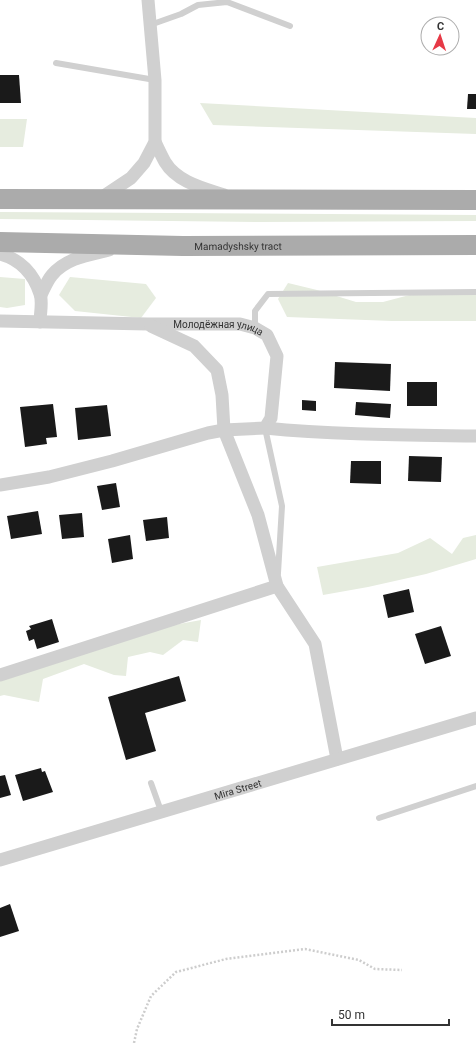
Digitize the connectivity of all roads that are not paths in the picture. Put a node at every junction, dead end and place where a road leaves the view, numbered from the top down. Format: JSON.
{"nodes":[{"id":1,"x":148,"y":0,"type":"edge"},
{"id":2,"x":150,"y":25,"type":"junction"},
{"id":3,"x":290,"y":26,"type":"dead end"},
{"id":4,"x":56,"y":63,"type":"dead end"},
{"id":5,"x":155,"y":80,"type":"junction"},
{"id":6,"x":155,"y":142,"type":"junction"},
{"id":7,"x":0,"y":199,"type":"edge"},
{"id":8,"x":98,"y":200,"type":"junction"},
{"id":9,"x":241,"y":200,"type":"junction"},
{"id":10,"x":476,"y":200,"type":"edge"},
{"id":11,"x":0,"y":242,"type":"edge"},
{"id":12,"x":133,"y":245,"type":"junction"},
{"id":13,"x":476,"y":245,"type":"edge"},
{"id":14,"x":0,"y":254,"type":"edge"},
{"id":15,"x":476,"y":292,"type":"edge"},
{"id":16,"x":41,"y":295,"type":"junction"},
{"id":17,"x":0,"y":322,"type":"edge"},
{"id":18,"x":40,"y":322,"type":"junction"},
{"id":19,"x":148,"y":324,"type":"junction"},
{"id":20,"x":254,"y":328,"type":"junction"},
{"id":21,"x":265,"y":428,"type":"junction"},
{"id":22,"x":224,"y":430,"type":"junction"},
{"id":23,"x":476,"y":436,"type":"edge"},
{"id":24,"x":0,"y":485,"type":"edge"},
{"id":25,"x":277,"y":586,"type":"junction"},
{"id":26,"x":0,"y":675,"type":"edge"},
{"id":27,"x":476,"y":718,"type":"edge"},
{"id":28,"x":337,"y":759,"type":"junction"},
{"id":29,"x":151,"y":783,"type":"dead end"},
{"id":30,"x":476,"y":786,"type":"edge"},
{"id":31,"x":161,"y":811,"type":"junction"},
{"id":32,"x":378,"y":818,"type":"dead end"},
{"id":33,"x":0,"y":860,"type":"edge"}],
"edges":[{"from":1,"to":2,"type":"street"},
{"from":2,"to":3,"type":"lane"},
{"from":2,"to":5,"type":"street"},
{"from":4,"to":5,"type":"lane"},
{"from":5,"to":6,"type":"street"},
{"from":6,"to":8,"type":"street"},
{"from":6,"to":9,"type":"street"},
{"from":7,"to":8,"type":"main road"},
{"from":8,"to":9,"type":"main road"},
{"from":9,"to":10,"type":"main road"},
{"from":11,"to":12,"type":"main road","name":"Mamadyshsky tract"},
{"from":12,"to":13,"type":"main road","name":"Mamadyshsky tract"},
{"from":12,"to":16,"type":"street"},
{"from":14,"to":16,"type":"street"},
{"from":15,"to":20,"type":"lane"},
{"from":16,"to":18,"type":"street"},
{"from":17,"to":18,"type":"street","name":"Молодёжная улица"},
{"from":18,"to":19,"type":"street","name":"Молодёжная улица"},
{"from":19,"to":20,"type":"street","name":"Молодёжная улица"},
{"from":19,"to":22,"type":"street"},
{"from":20,"to":21,"type":"street","name":"Молодёжная улица"},
{"from":21,"to":22,"type":"street"},
{"from":21,"to":23,"type":"street"},
{"from":21,"to":25,"type":"lane"},
{"from":22,"to":24,"type":"street"},
{"from":22,"to":25,"type":"street"},
{"from":25,"to":26,"type":"street"},
{"from":25,"to":28,"type":"street"},
{"from":27,"to":28,"type":"street","name":"Mira Street"},
{"from":28,"to":31,"type":"street","name":"Mira Street"},
{"from":29,"to":31,"type":"lane"},
{"from":30,"to":32,"type":"lane"},
{"from":31,"to":33,"type":"street","name":"Mira Street"}]}
